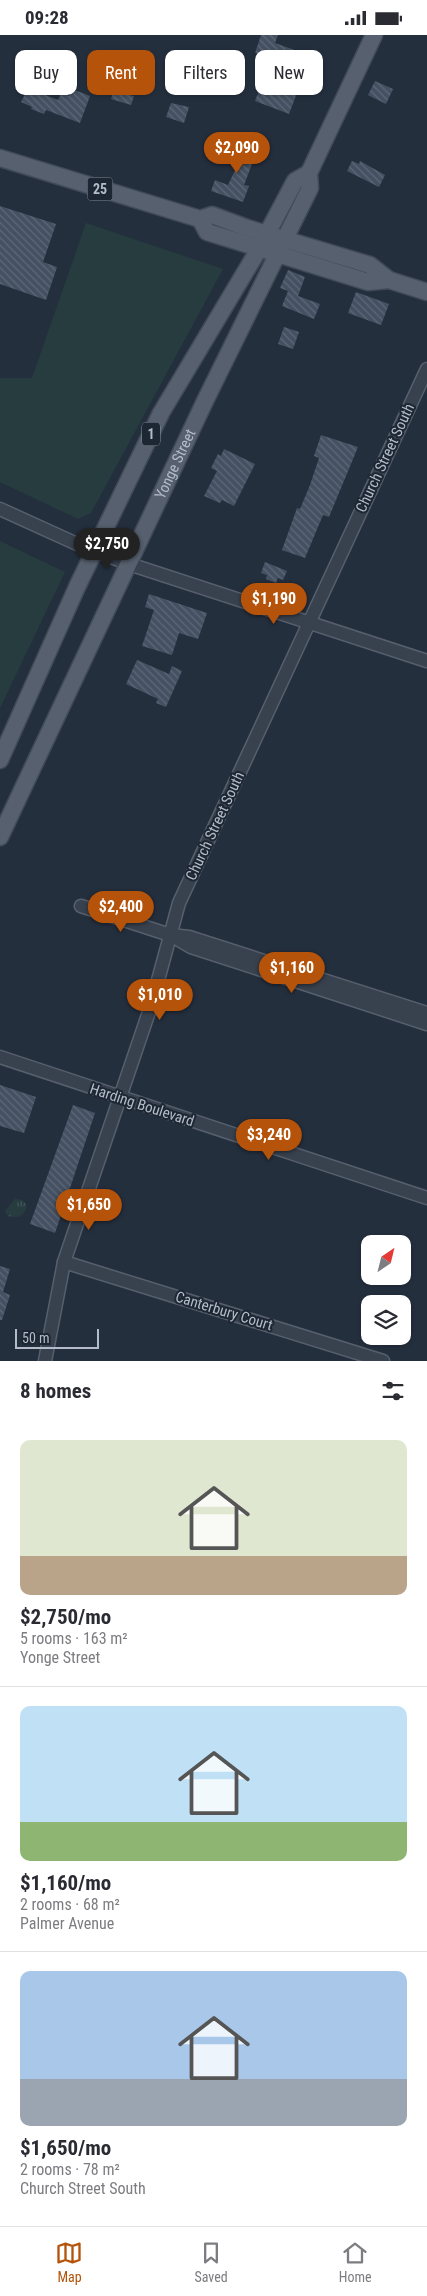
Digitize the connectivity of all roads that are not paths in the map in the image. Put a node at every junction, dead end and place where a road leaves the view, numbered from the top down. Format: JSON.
{"nodes":[{"id":1,"x":374,"y":35,"type":"edge"},
{"id":2,"x":0,"y":158,"type":"edge"},
{"id":3,"x":309,"y":173,"type":"junction"},
{"id":4,"x":200,"y":219,"type":"junction"},
{"id":5,"x":267,"y":234,"type":"junction"},
{"id":6,"x":285,"y":239,"type":"junction"},
{"id":7,"x":259,"y":249,"type":"junction"},
{"id":8,"x":276,"y":255,"type":"junction"},
{"id":9,"x":389,"y":280,"type":"junction"},
{"id":10,"x":427,"y":292,"type":"edge"},
{"id":11,"x":427,"y":369,"type":"edge"},
{"id":12,"x":0,"y":509,"type":"edge"},
{"id":13,"x":96,"y":551,"type":"junction"},
{"id":14,"x":129,"y":564,"type":"junction"},
{"id":15,"x":309,"y":622,"type":"junction"},
{"id":16,"x":427,"y":661,"type":"edge"},
{"id":17,"x":0,"y":760,"type":"edge"},
{"id":18,"x":0,"y":837,"type":"edge"},
{"id":19,"x":81,"y":906,"type":"dead end"},
{"id":20,"x":170,"y":935,"type":"junction"},
{"id":21,"x":427,"y":1013,"type":"edge"},
{"id":22,"x":427,"y":1024,"type":"edge"},
{"id":23,"x":0,"y":1057,"type":"edge"},
{"id":24,"x":120,"y":1098,"type":"junction"},
{"id":25,"x":427,"y":1198,"type":"edge"},
{"id":26,"x":64,"y":1261,"type":"junction"},
{"id":27,"x":45,"y":1361,"type":"edge"},
{"id":28,"x":383,"y":1361,"type":"edge"}],
"edges":[{"from":1,"to":3,"type":"main road","name":"Yonge Street"},
{"from":2,"to":4,"type":"main road","number":"25"},
{"from":3,"to":5,"type":"main road","name":"Yonge Street"},
{"from":3,"to":6,"type":"main road","name":"Yonge Street"},
{"from":4,"to":5,"type":"main road","number":"25"},
{"from":4,"to":7,"type":"main road","number":"25"},
{"from":5,"to":6,"type":"main road","number":"25"},
{"from":5,"to":7,"type":"main road","name":"Yonge Street","number":"1"},
{"from":6,"to":8,"type":"main road","name":"Yonge Street"},
{"from":6,"to":9,"type":"main road","number":"25"},
{"from":7,"to":8,"type":"main road","number":"25"},
{"from":7,"to":13,"type":"main road","name":"Yonge Street","number":"1"},
{"from":8,"to":9,"type":"main road","number":"25"},
{"from":8,"to":14,"type":"main road","name":"Yonge Street"},
{"from":9,"to":10,"type":"main road","number":"25"},
{"from":11,"to":15,"type":"street","name":"Church Street South"},
{"from":12,"to":13,"type":"street"},
{"from":13,"to":14,"type":"street"},
{"from":13,"to":17,"type":"main road","name":"Yonge Street","number":"1"},
{"from":14,"to":15,"type":"street"},
{"from":14,"to":18,"type":"main road","name":"Yonge Street"},
{"from":15,"to":16,"type":"street"},
{"from":15,"to":20,"type":"street","name":"Church Street South"},
{"from":19,"to":20,"type":"street"},
{"from":20,"to":21,"type":"street"},
{"from":20,"to":22,"type":"street"},
{"from":20,"to":24,"type":"street","name":"Church Street South"},
{"from":23,"to":24,"type":"street","name":"Harding Boulevard"},
{"from":24,"to":25,"type":"street","name":"Harding Boulevard"},
{"from":24,"to":26,"type":"street","name":"Church Street South"},
{"from":26,"to":27,"type":"street","name":"Church Street South"},
{"from":26,"to":28,"type":"street","name":"Canterbury Court"}]}
